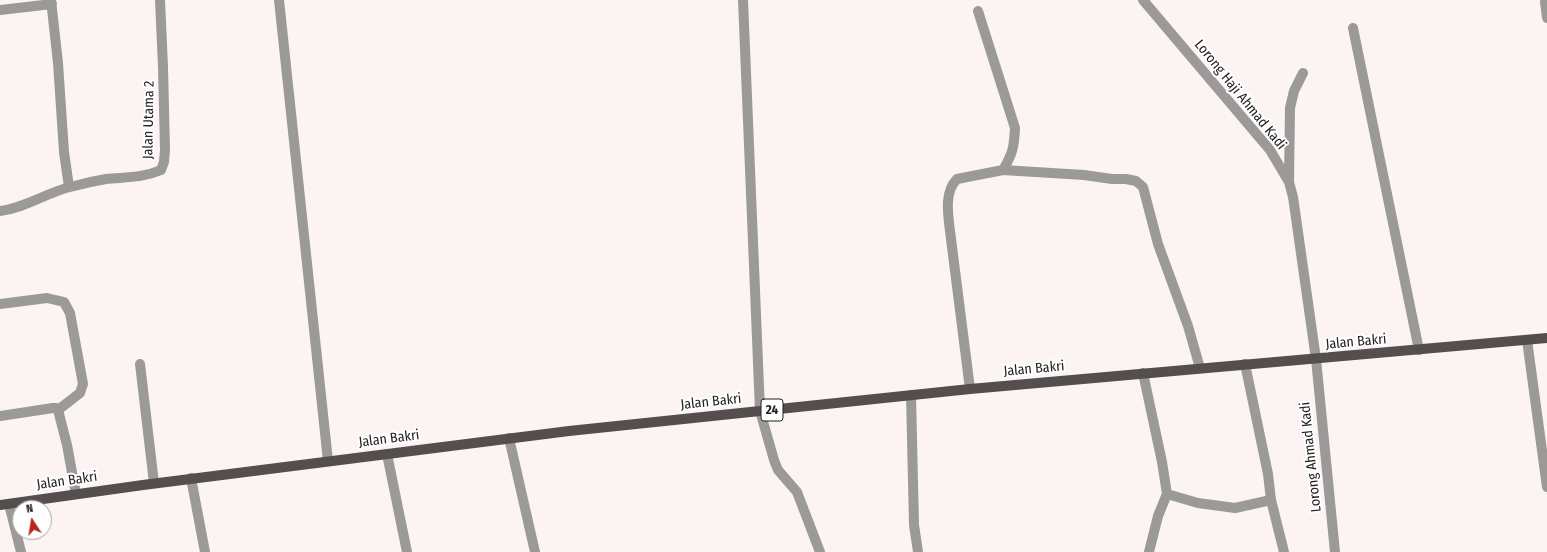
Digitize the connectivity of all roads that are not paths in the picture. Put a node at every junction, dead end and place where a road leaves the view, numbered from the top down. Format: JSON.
{"nodes":[{"id":1,"x":160,"y":0,"type":"edge"},
{"id":2,"x":279,"y":0,"type":"edge"},
{"id":3,"x":743,"y":0,"type":"edge"},
{"id":4,"x":1143,"y":0,"type":"edge"},
{"id":5,"x":52,"y":2,"type":"edge"},
{"id":6,"x":1545,"y":2,"type":"dead end"},
{"id":7,"x":0,"y":10,"type":"edge"},
{"id":8,"x":978,"y":11,"type":"dead end"},
{"id":9,"x":1547,"y":18,"type":"edge"},
{"id":10,"x":1353,"y":28,"type":"dead end"},
{"id":11,"x":1303,"y":74,"type":"dead end"},
{"id":12,"x":1003,"y":170,"type":"junction"},
{"id":13,"x":1289,"y":182,"type":"junction"},
{"id":14,"x":69,"y":187,"type":"junction"},
{"id":15,"x":0,"y":211,"type":"edge"},
{"id":16,"x":0,"y":304,"type":"edge"},
{"id":17,"x":1547,"y":338,"type":"edge"},
{"id":18,"x":1527,"y":340,"type":"junction"},
{"id":19,"x":1419,"y":350,"type":"junction"},
{"id":20,"x":1316,"y":359,"type":"junction"},
{"id":21,"x":140,"y":364,"type":"dead end"},
{"id":22,"x":1245,"y":364,"type":"junction"},
{"id":23,"x":1200,"y":368,"type":"junction"},
{"id":24,"x":1143,"y":373,"type":"junction"},
{"id":25,"x":970,"y":389,"type":"junction"},
{"id":26,"x":911,"y":395,"type":"junction"},
{"id":27,"x":58,"y":410,"type":"junction"},
{"id":28,"x":760,"y":411,"type":"junction"},
{"id":29,"x":0,"y":416,"type":"edge"},
{"id":30,"x":509,"y":438,"type":"junction"},
{"id":31,"x":387,"y":454,"type":"junction"},
{"id":32,"x":328,"y":461,"type":"junction"},
{"id":33,"x":191,"y":478,"type":"junction"},
{"id":34,"x":154,"y":483,"type":"junction"},
{"id":35,"x":1547,"y":488,"type":"edge"},
{"id":36,"x":76,"y":494,"type":"junction"},
{"id":37,"x":1167,"y":494,"type":"junction"},
{"id":38,"x":1271,"y":500,"type":"junction"},
{"id":39,"x":4,"y":505,"type":"edge"},
{"id":40,"x":21,"y":552,"type":"edge"},
{"id":41,"x":205,"y":552,"type":"edge"},
{"id":42,"x":407,"y":552,"type":"edge"},
{"id":43,"x":535,"y":552,"type":"edge"},
{"id":44,"x":820,"y":552,"type":"edge"},
{"id":45,"x":918,"y":552,"type":"edge"},
{"id":46,"x":1149,"y":552,"type":"edge"},
{"id":47,"x":1284,"y":552,"type":"edge"},
{"id":48,"x":1335,"y":552,"type":"edge"}],
"edges":[{"from":1,"to":14,"type":"street","name":"Jalan Utama 2"},
{"from":2,"to":32,"type":"street"},
{"from":3,"to":28,"type":"street"},
{"from":4,"to":13,"type":"street","name":"Lorong Haji Ahmad Kadi"},
{"from":5,"to":7,"type":"street"},
{"from":5,"to":14,"type":"street"},
{"from":6,"to":9,"type":"street"},
{"from":8,"to":12,"type":"street"},
{"from":10,"to":19,"type":"street"},
{"from":11,"to":13,"type":"street"},
{"from":12,"to":23,"type":"street"},
{"from":12,"to":25,"type":"street"},
{"from":13,"to":20,"type":"street","name":"Lorong Haji Ahmad Kadi"},
{"from":14,"to":15,"type":"street","name":"Jalan Utama 2"},
{"from":16,"to":27,"type":"street"},
{"from":17,"to":18,"type":"main road","name":"Jalan Bakri","number":"24"},
{"from":18,"to":19,"type":"main road","name":"Jalan Bakri","number":"24"},
{"from":18,"to":35,"type":"street"},
{"from":19,"to":20,"type":"main road","name":"Jalan Bakri","number":"24"},
{"from":20,"to":22,"type":"main road","name":"Jalan Bakri","number":"24"},
{"from":20,"to":48,"type":"street","name":"Lorong Ahmad Kadi"},
{"from":21,"to":34,"type":"street"},
{"from":22,"to":23,"type":"main road","name":"Jalan Bakri","number":"24"},
{"from":22,"to":38,"type":"street"},
{"from":23,"to":24,"type":"main road","name":"Jalan Bakri","number":"24"},
{"from":24,"to":25,"type":"main road","name":"Jalan Bakri","number":"24"},
{"from":24,"to":37,"type":"street"},
{"from":25,"to":26,"type":"main road","name":"Jalan Bakri","number":"24"},
{"from":26,"to":28,"type":"main road","name":"Jalan Bakri","number":"24"},
{"from":26,"to":45,"type":"street"},
{"from":27,"to":29,"type":"street"},
{"from":27,"to":36,"type":"street"},
{"from":28,"to":30,"type":"main road","name":"Jalan Bakri","number":"24"},
{"from":28,"to":44,"type":"street"},
{"from":30,"to":31,"type":"main road","name":"Jalan Bakri","number":"24"},
{"from":30,"to":43,"type":"street"},
{"from":31,"to":32,"type":"main road","name":"Jalan Bakri","number":"24"},
{"from":31,"to":42,"type":"street"},
{"from":32,"to":33,"type":"main road","name":"Jalan Bakri","number":"24"},
{"from":33,"to":34,"type":"main road","name":"Jalan Bakri","number":"24"},
{"from":33,"to":41,"type":"street"},
{"from":34,"to":36,"type":"main road","name":"Jalan Bakri","number":"24"},
{"from":36,"to":39,"type":"main road","name":"Jalan Bakri","number":"24"},
{"from":37,"to":38,"type":"street"},
{"from":37,"to":46,"type":"street"},
{"from":38,"to":47,"type":"street"},
{"from":39,"to":40,"type":"street"}]}
